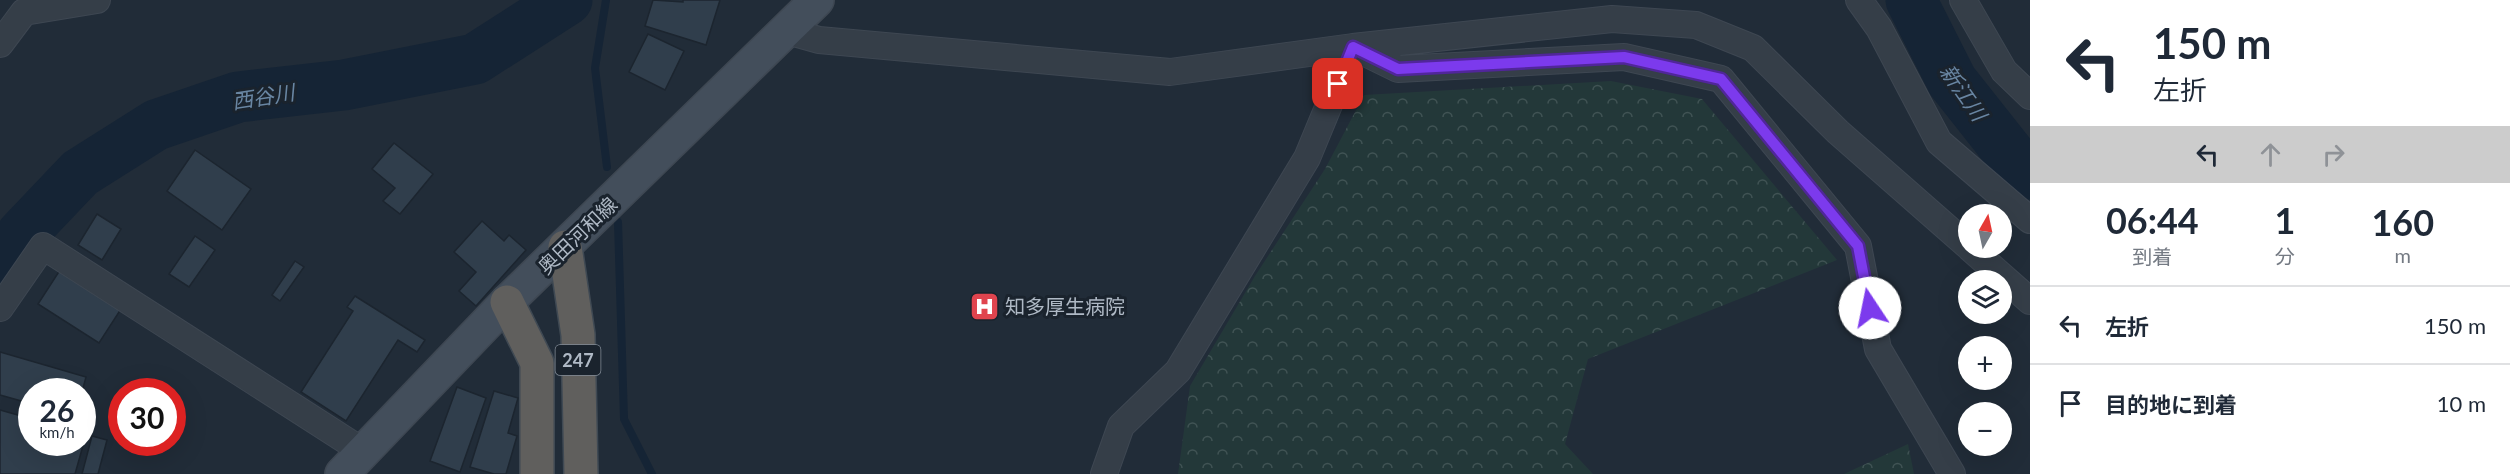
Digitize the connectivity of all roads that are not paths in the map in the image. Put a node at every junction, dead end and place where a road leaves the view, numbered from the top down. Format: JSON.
{"nodes":[{"id":1,"x":97,"y":0,"type":"edge"},
{"id":2,"x":1859,"y":0,"type":"edge"},
{"id":3,"x":1963,"y":0,"type":"edge"},
{"id":4,"x":815,"y":2,"type":"edge"},
{"id":5,"x":787,"y":31,"type":"junction"},
{"id":6,"x":0,"y":44,"type":"edge"},
{"id":7,"x":1353,"y":47,"type":"junction"},
{"id":8,"x":2030,"y":96,"type":"edge"},
{"id":9,"x":2030,"y":220,"type":"edge"},
{"id":10,"x":1958,"y":237,"type":"edge"},
{"id":11,"x":565,"y":247,"type":"junction"},
{"id":12,"x":1981,"y":258,"type":"edge"},
{"id":13,"x":2030,"y":301,"type":"edge"},
{"id":14,"x":507,"y":302,"type":"junction"},
{"id":15,"x":0,"y":308,"type":"edge"},
{"id":16,"x":353,"y":463,"type":"edge"},
{"id":17,"x":537,"y":474,"type":"edge"},
{"id":18,"x":581,"y":474,"type":"edge"},
{"id":19,"x":1104,"y":474,"type":"edge"},
{"id":20,"x":1952,"y":474,"type":"edge"}],
"edges":[{"from":1,"to":6,"type":"street"},
{"from":2,"to":9,"type":"street"},
{"from":3,"to":8,"type":"street"},
{"from":4,"to":5,"type":"main road","name":"奥田河和線"},
{"from":5,"to":7,"type":"street"},
{"from":5,"to":11,"type":"main road","name":"奥田河和線"},
{"from":7,"to":10,"type":"street"},
{"from":7,"to":19,"type":"street"},
{"from":7,"to":20,"type":"street"},
{"from":11,"to":14,"type":"main road","name":"奥田河和線"},
{"from":11,"to":18,"type":"highway","number":"247"},
{"from":12,"to":13,"type":"street"},
{"from":14,"to":16,"type":"main road","name":"奥田河和線"},
{"from":14,"to":17,"type":"highway","number":"247"},
{"from":15,"to":16,"type":"street"}]}
